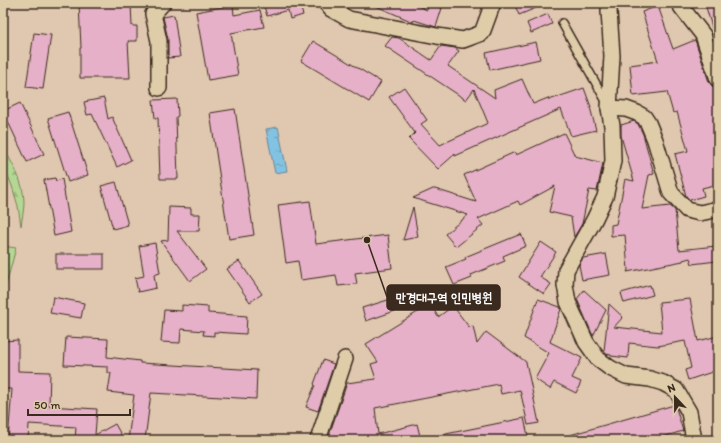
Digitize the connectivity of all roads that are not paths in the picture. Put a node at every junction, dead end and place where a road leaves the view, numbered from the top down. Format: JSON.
{"nodes":[{"id":1,"x":163,"y":3,"type":"edge"},
{"id":2,"x":326,"y":3,"type":"edge"},
{"id":3,"x":493,"y":3,"type":"edge"},
{"id":4,"x":610,"y":3,"type":"edge"},
{"id":5,"x":679,"y":3,"type":"edge"},
{"id":6,"x":562,"y":23,"type":"dead end"},
{"id":7,"x":718,"y":79,"type":"edge"},
{"id":8,"x":159,"y":88,"type":"dead end"},
{"id":9,"x":610,"y":108,"type":"junction"},
{"id":10,"x":718,"y":209,"type":"edge"},
{"id":11,"x":345,"y":359,"type":"dead end"},
{"id":12,"x":318,"y":440,"type":"edge"},
{"id":13,"x":694,"y":440,"type":"edge"}],
"edges":[{"from":1,"to":8,"type":"street"},
{"from":2,"to":3,"type":"street"},
{"from":4,"to":9,"type":"street"},
{"from":5,"to":7,"type":"street"},
{"from":6,"to":9,"type":"lane"},
{"from":9,"to":10,"type":"street"},
{"from":9,"to":13,"type":"street"},
{"from":11,"to":12,"type":"street"}]}
